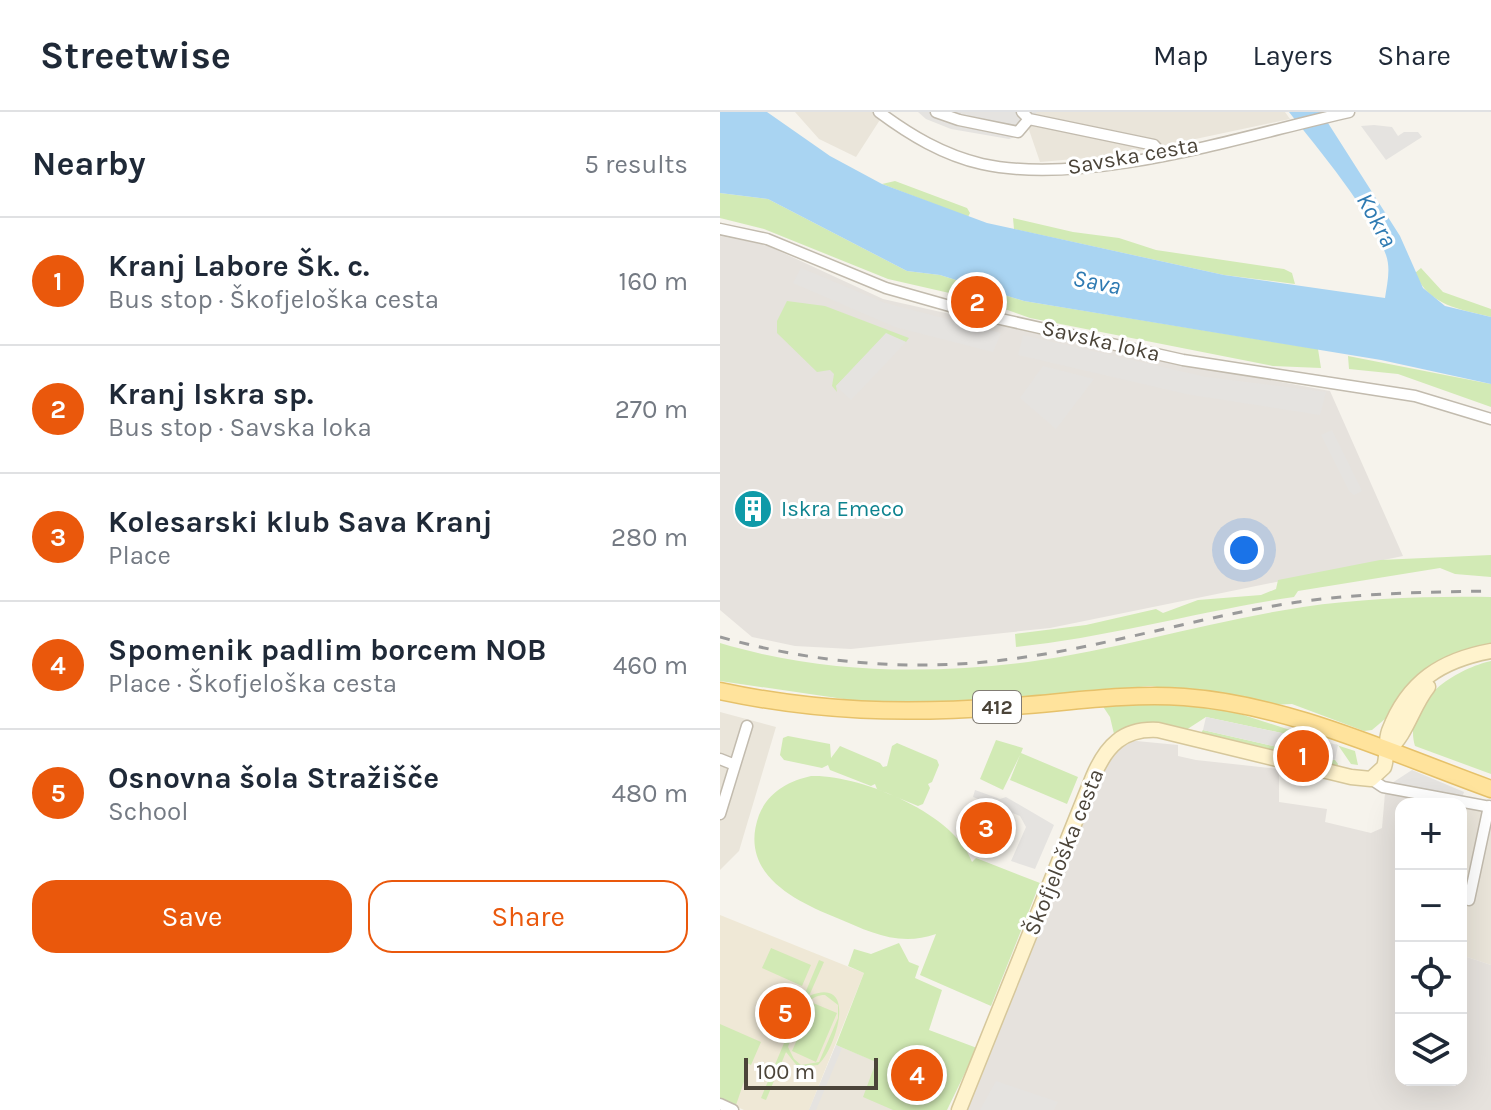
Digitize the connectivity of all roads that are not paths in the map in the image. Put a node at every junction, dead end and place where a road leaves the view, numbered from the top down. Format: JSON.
{"nodes":[{"id":1,"x":879,"y":112,"type":"edge"},
{"id":2,"x":936,"y":112,"type":"edge"},
{"id":3,"x":1346,"y":113,"type":"edge"},
{"id":4,"x":1025,"y":115,"type":"edge"},
{"id":5,"x":1162,"y":154,"type":"junction"},
{"id":6,"x":720,"y":229,"type":"edge"},
{"id":7,"x":1491,"y":419,"type":"edge"},
{"id":8,"x":1491,"y":651,"type":"edge"},
{"id":9,"x":720,"y":691,"type":"edge"},
{"id":10,"x":747,"y":726,"type":"dead end"},
{"id":11,"x":1388,"y":750,"type":"junction"},
{"id":12,"x":720,"y":759,"type":"edge"},
{"id":13,"x":735,"y":765,"type":"junction"},
{"id":14,"x":1371,"y":779,"type":"junction"},
{"id":15,"x":1491,"y":780,"type":"edge"},
{"id":16,"x":1490,"y":801,"type":"edge"},
{"id":17,"x":720,"y":814,"type":"edge"},
{"id":18,"x":1469,"y":900,"type":"dead end"},
{"id":19,"x":720,"y":1104,"type":"edge"},
{"id":20,"x":733,"y":1110,"type":"edge"},
{"id":21,"x":959,"y":1110,"type":"edge"}],
"edges":[{"from":1,"to":5,"type":"street","name":"Savska cesta"},
{"from":2,"to":4,"type":"street"},
{"from":3,"to":5,"type":"street","name":"Savska cesta"},
{"from":4,"to":5,"type":"street"},
{"from":6,"to":7,"type":"street","name":"Savska loka"},
{"from":8,"to":11,"type":"street"},
{"from":9,"to":11,"type":"main road","number":"412"},
{"from":10,"to":13,"type":"street"},
{"from":11,"to":14,"type":"street"},
{"from":11,"to":15,"type":"main road","number":"412"},
{"from":11,"to":16,"type":"main road","number":"412"},
{"from":12,"to":13,"type":"street"},
{"from":13,"to":17,"type":"street"},
{"from":14,"to":16,"type":"street"},
{"from":14,"to":21,"type":"street","name":"Škofjeloška cesta"},
{"from":16,"to":18,"type":"street"},
{"from":19,"to":20,"type":"street"}]}
